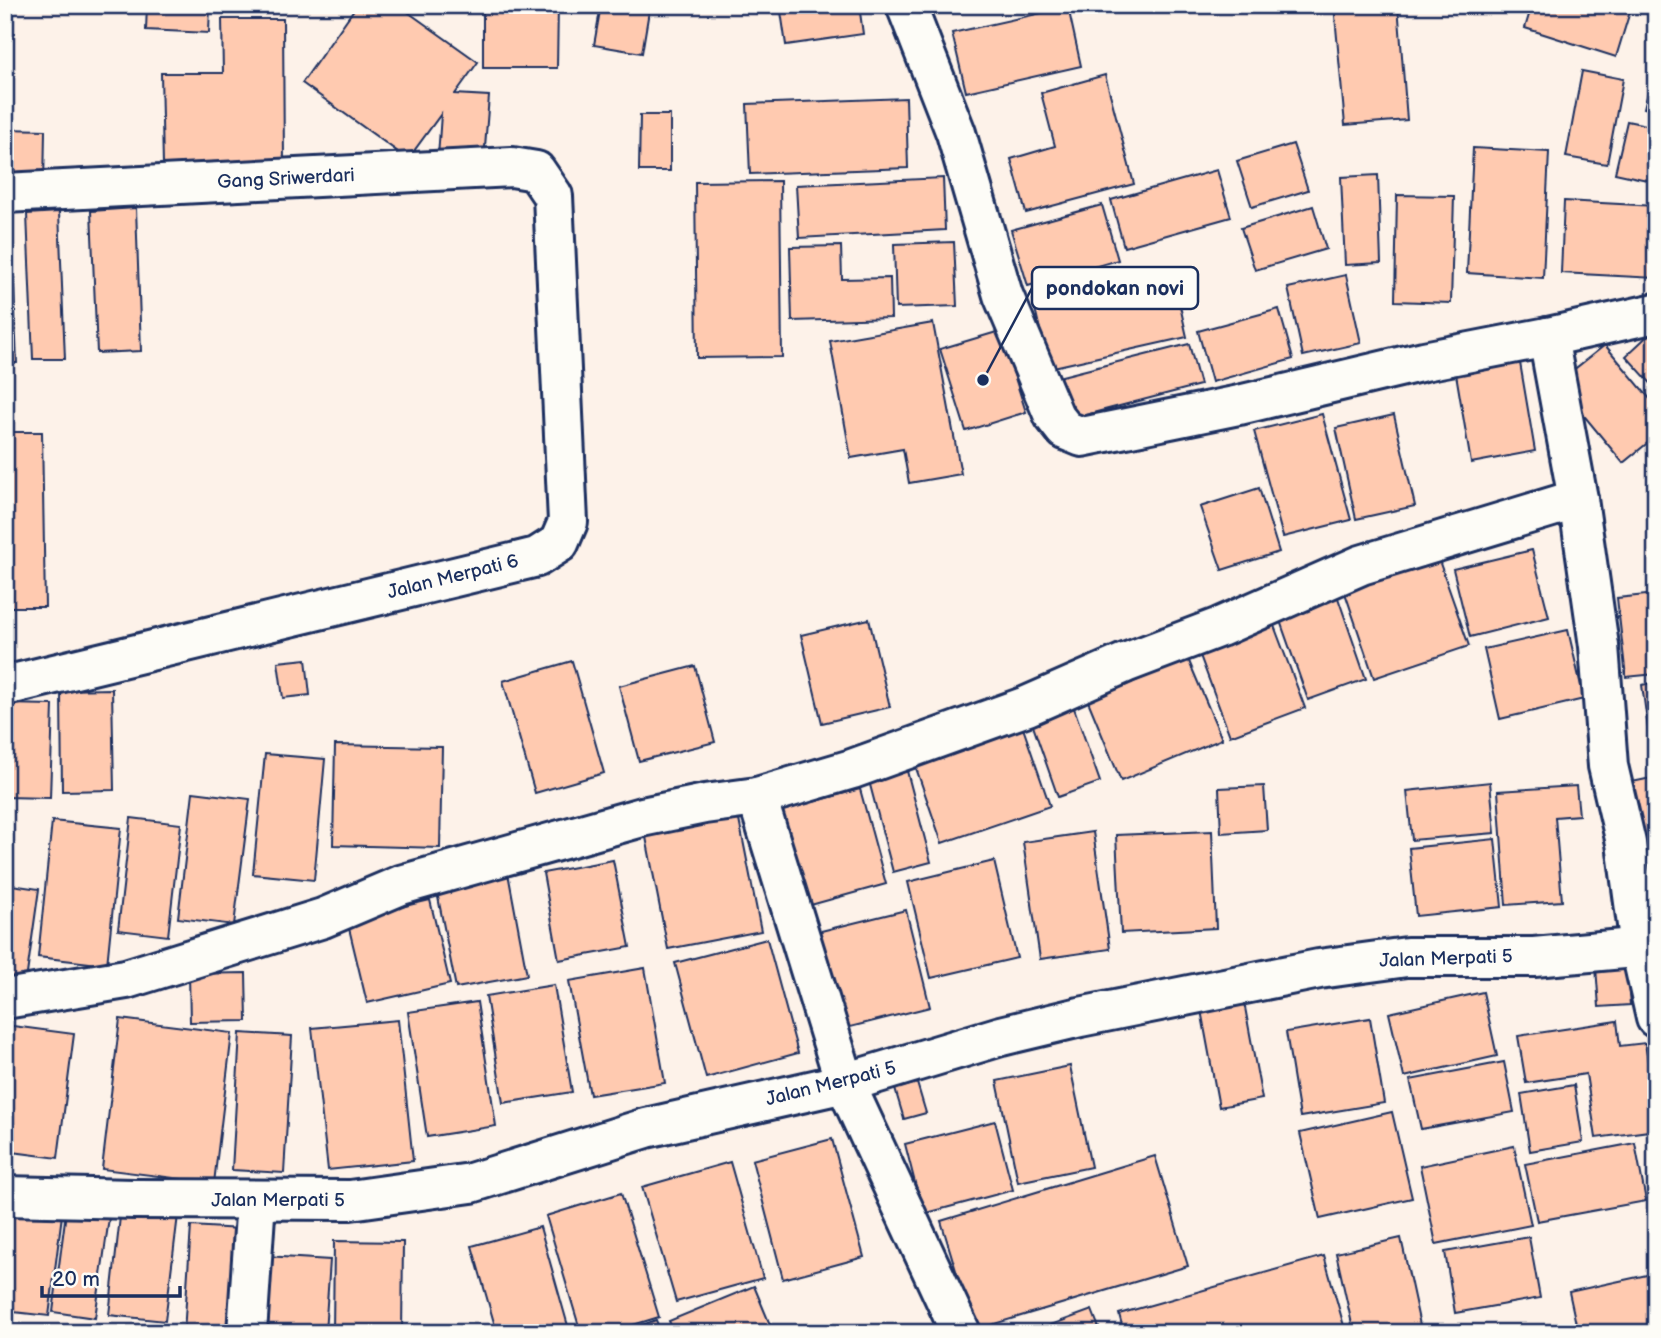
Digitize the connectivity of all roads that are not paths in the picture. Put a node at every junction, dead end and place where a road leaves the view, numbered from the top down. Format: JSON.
{"nodes":[{"id":1,"x":906,"y":5,"type":"edge"},
{"id":2,"x":5,"y":193,"type":"edge"},
{"id":3,"x":553,"y":196,"type":"joint"},
{"id":4,"x":1656,"y":313,"type":"edge"},
{"id":5,"x":1548,"y":337,"type":"junction"},
{"id":6,"x":1578,"y":499,"type":"junction"},
{"id":7,"x":5,"y":686,"type":"edge"},
{"id":8,"x":757,"y":797,"type":"junction"},
{"id":9,"x":1648,"y":947,"type":"edge"},
{"id":10,"x":5,"y":999,"type":"edge"},
{"id":11,"x":1656,"y":1018,"type":"edge"},
{"id":12,"x":845,"y":1083,"type":"junction"},
{"id":13,"x":5,"y":1196,"type":"edge"},
{"id":14,"x":257,"y":1200,"type":"junction"},
{"id":15,"x":247,"y":1333,"type":"edge"},
{"id":16,"x":961,"y":1333,"type":"edge"}],
"edges":[{"from":1,"to":5,"type":"street"},
{"from":2,"to":3,"type":"street","name":"Gang Sriwerdari"},
{"from":3,"to":7,"type":"street","name":"Jalan Merpati 6"},
{"from":4,"to":5,"type":"street"},
{"from":5,"to":6,"type":"street"},
{"from":6,"to":8,"type":"street"},
{"from":6,"to":9,"type":"street"},
{"from":8,"to":10,"type":"street"},
{"from":8,"to":12,"type":"street"},
{"from":9,"to":11,"type":"street"},
{"from":9,"to":12,"type":"street","name":"Jalan Merpati 5"},
{"from":12,"to":14,"type":"street","name":"Jalan Merpati 5"},
{"from":12,"to":16,"type":"street"},
{"from":13,"to":14,"type":"street","name":"Jalan Merpati 5"},
{"from":14,"to":15,"type":"street"}]}
